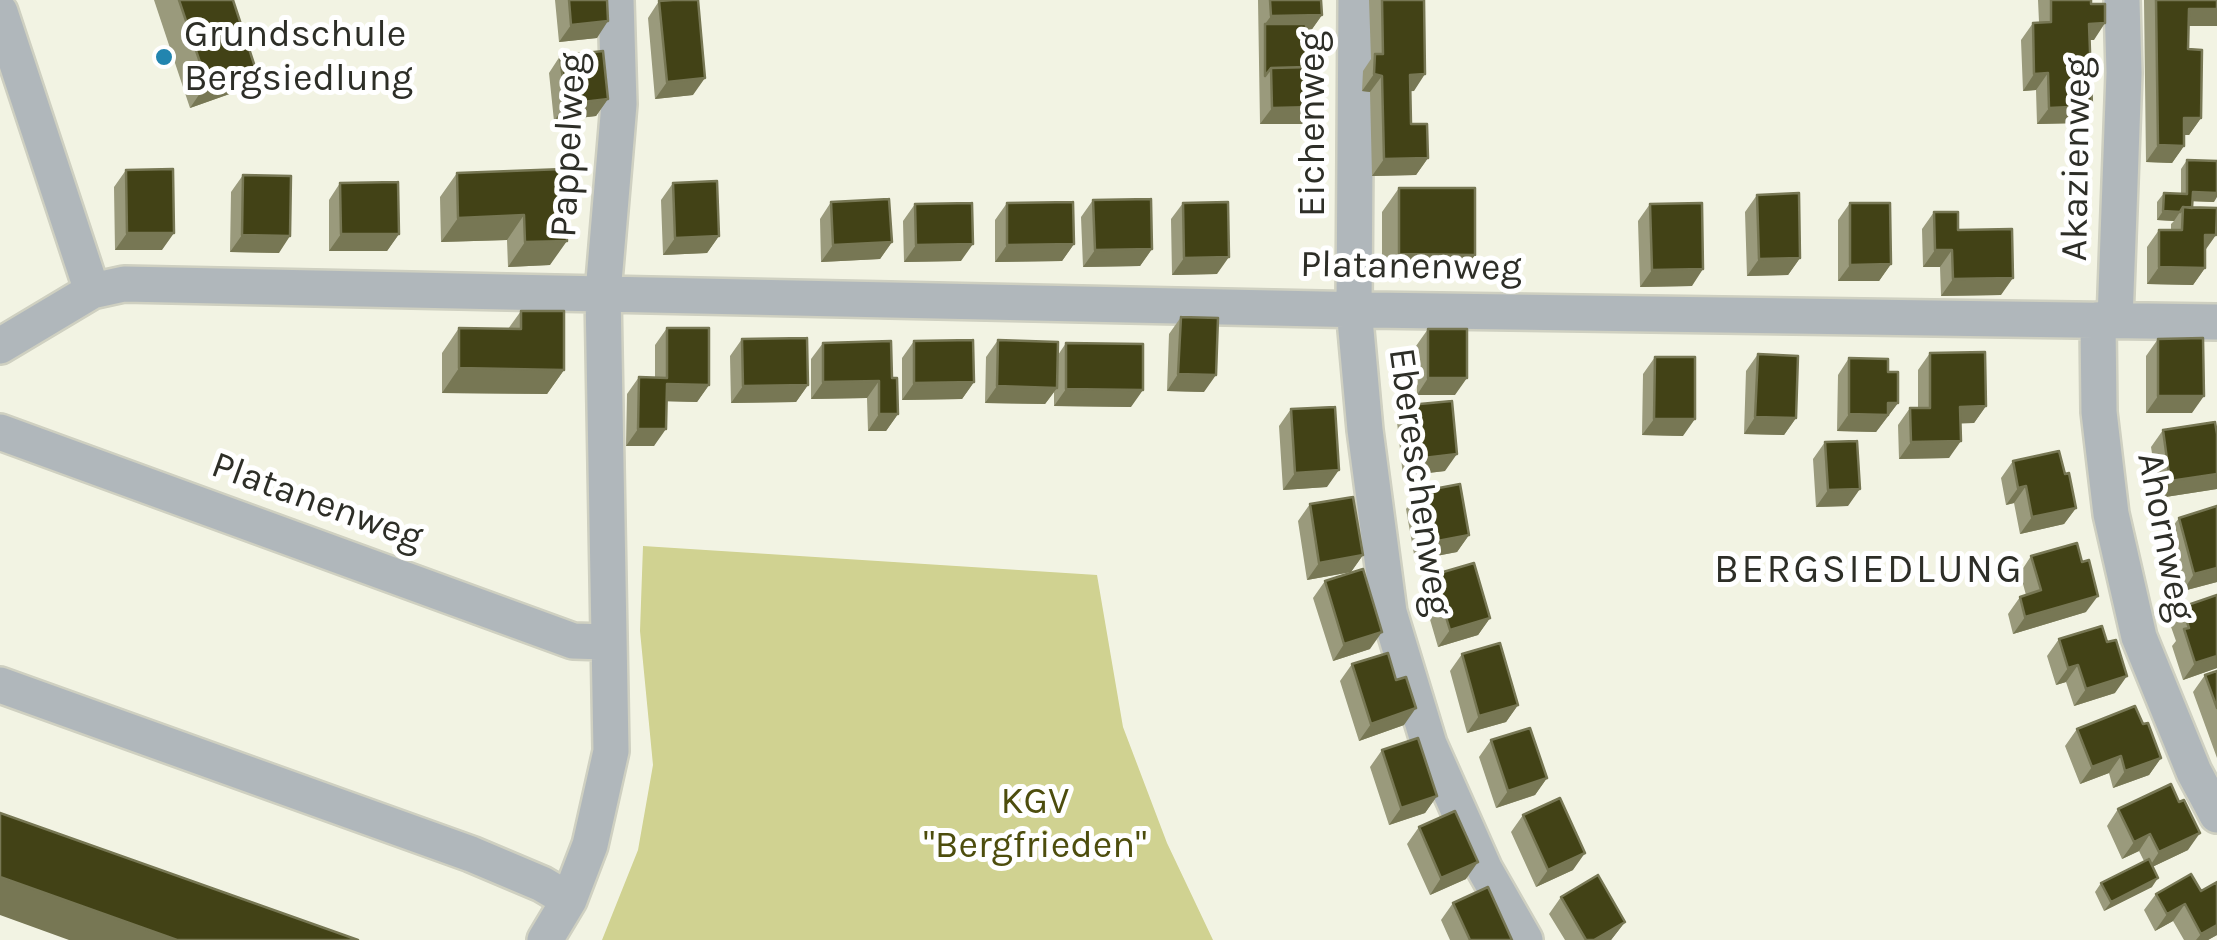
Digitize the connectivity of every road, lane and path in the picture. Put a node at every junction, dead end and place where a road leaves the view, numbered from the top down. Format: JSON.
{"nodes":[{"id":1,"x":616,"y":0,"type":"edge"},
{"id":2,"x":1356,"y":0,"type":"edge"},
{"id":3,"x":2122,"y":0,"type":"edge"},
{"id":4,"x":0,"y":12,"type":"edge"},
{"id":5,"x":92,"y":292,"type":"junction"},
{"id":6,"x":603,"y":294,"type":"junction"},
{"id":7,"x":1354,"y":308,"type":"junction"},
{"id":8,"x":2107,"y":320,"type":"junction"},
{"id":9,"x":2217,"y":322,"type":"edge"},
{"id":10,"x":0,"y":346,"type":"edge"},
{"id":11,"x":0,"y":432,"type":"edge"},
{"id":12,"x":606,"y":642,"type":"junction"},
{"id":13,"x":0,"y":685,"type":"edge"},
{"id":14,"x":2217,"y":815,"type":"edge"},
{"id":15,"x":569,"y":900,"type":"junction"},
{"id":16,"x":546,"y":940,"type":"edge"},
{"id":17,"x":1525,"y":940,"type":"edge"}],
"edges":[{"from":1,"to":6,"type":"street","name":"Pappelweg"},
{"from":2,"to":7,"type":"street","name":"Eichenweg"},
{"from":3,"to":8,"type":"street","name":"Akazienweg"},
{"from":4,"to":5,"type":"street"},
{"from":5,"to":6,"type":"street","name":"Platanenweg"},
{"from":5,"to":10,"type":"street","name":"Platanenweg"},
{"from":6,"to":7,"type":"street","name":"Platanenweg"},
{"from":6,"to":12,"type":"street"},
{"from":7,"to":8,"type":"street","name":"Platanenweg"},
{"from":7,"to":17,"type":"street","name":"Ebereschenweg"},
{"from":8,"to":9,"type":"street","name":"Platanenweg"},
{"from":8,"to":14,"type":"street","name":"Ahornweg"},
{"from":11,"to":12,"type":"street","name":"Platanenweg"},
{"from":12,"to":15,"type":"street"},
{"from":13,"to":15,"type":"street"},
{"from":15,"to":16,"type":"street"}]}
